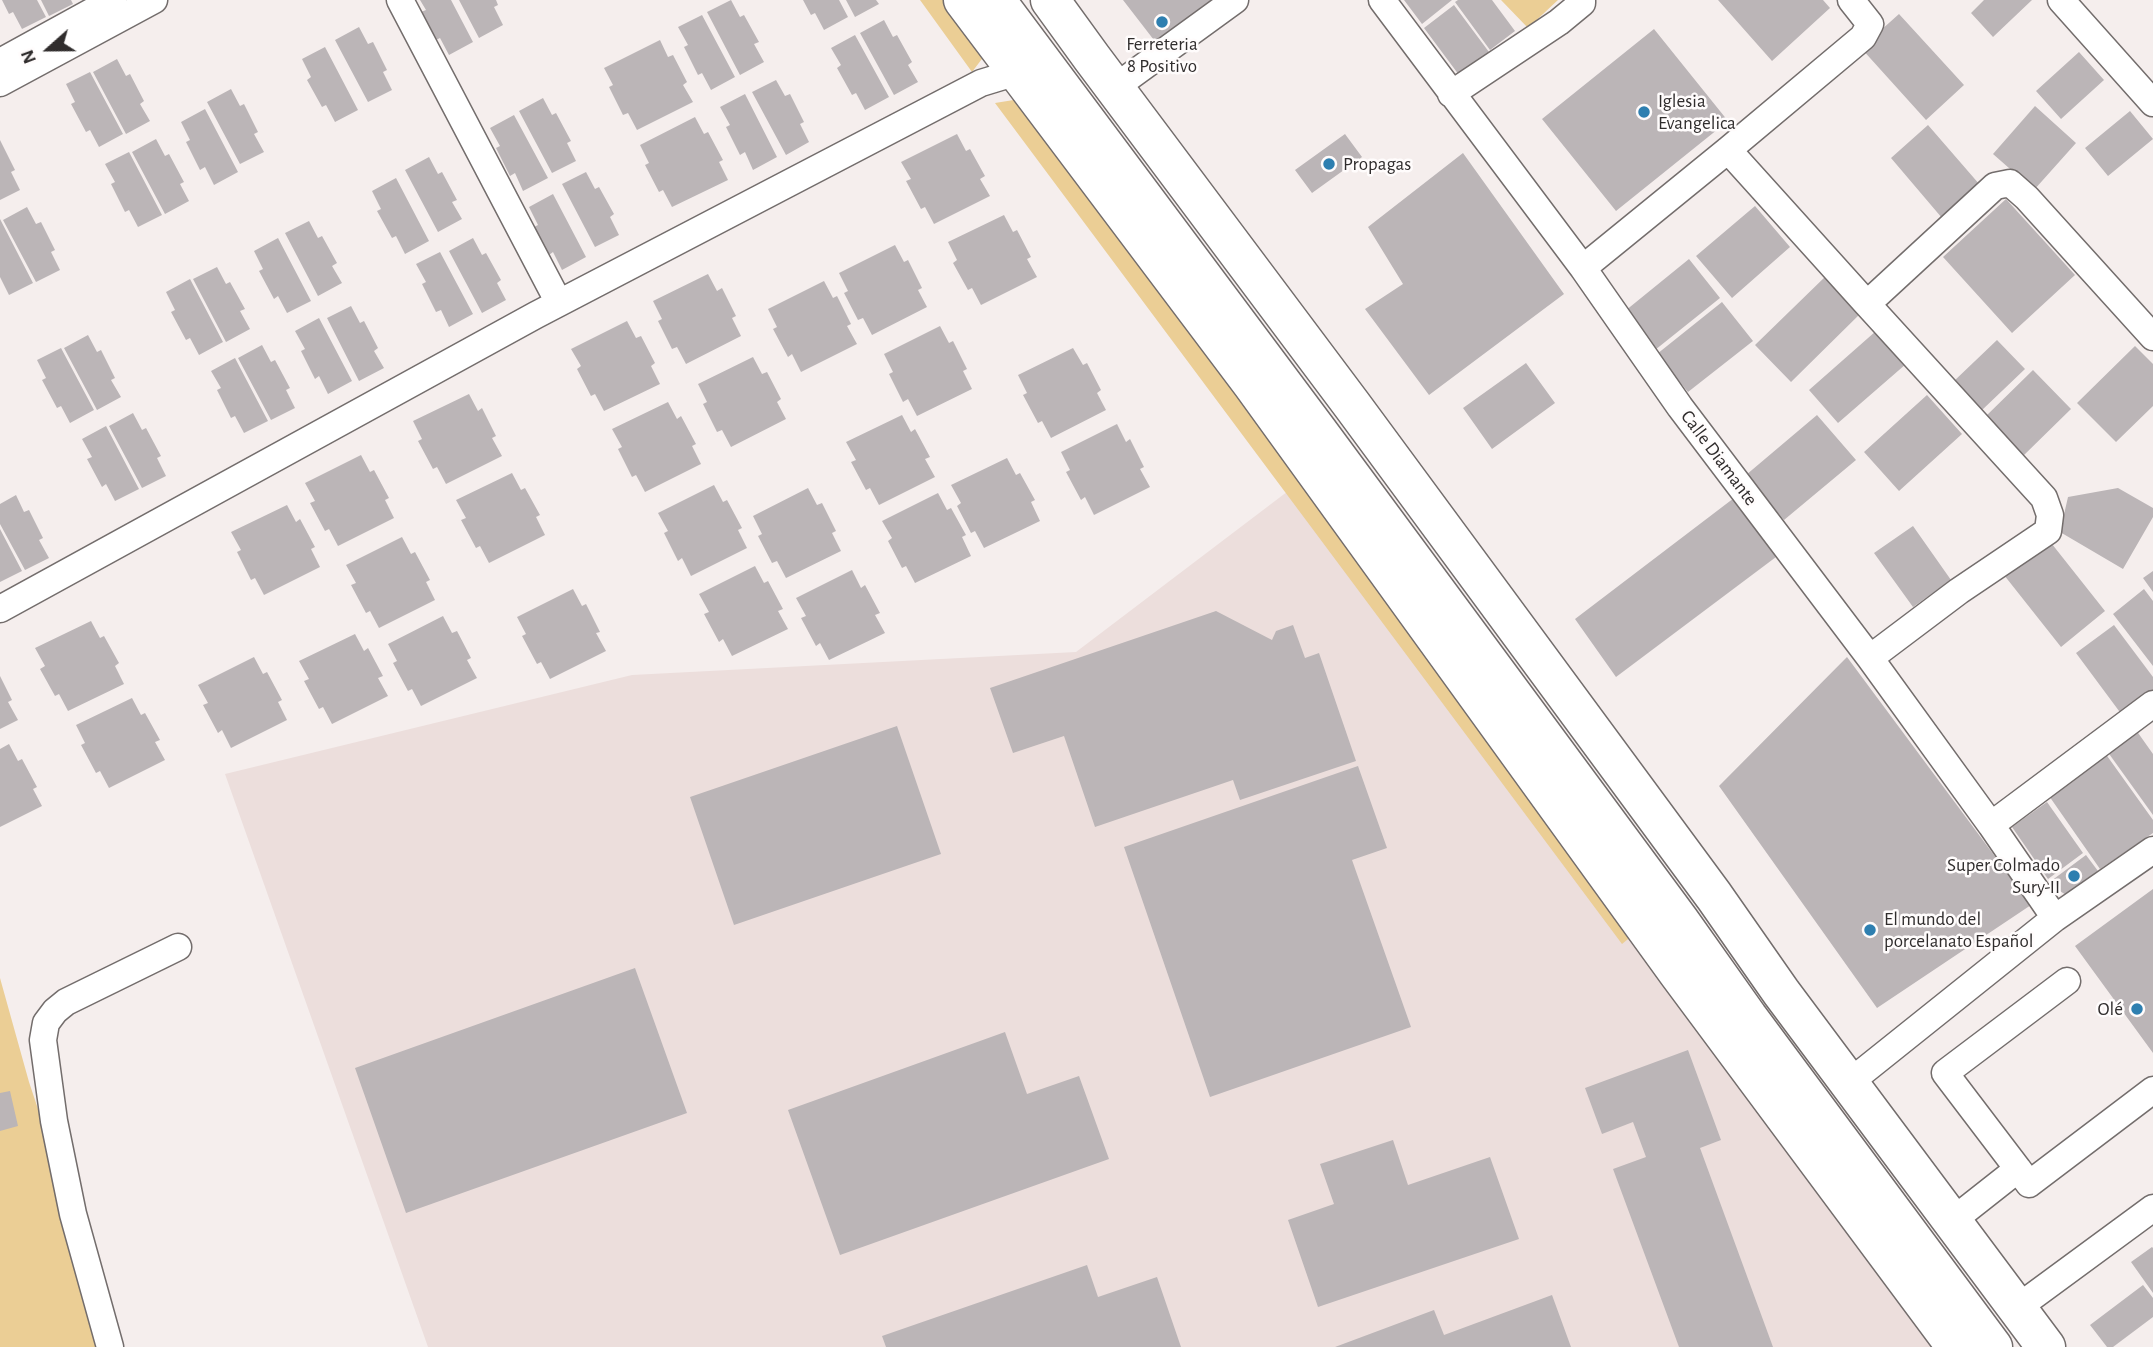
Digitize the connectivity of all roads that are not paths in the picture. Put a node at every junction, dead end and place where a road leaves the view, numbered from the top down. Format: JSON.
{"nodes":[{"id":1,"x":113,"y":0,"type":"edge"},
{"id":2,"x":154,"y":0,"type":"edge"},
{"id":3,"x":400,"y":0,"type":"edge"},
{"id":4,"x":963,"y":0,"type":"edge"},
{"id":5,"x":996,"y":0,"type":"edge"},
{"id":6,"x":1050,"y":0,"type":"edge"},
{"id":7,"x":1235,"y":0,"type":"edge"},
{"id":8,"x":1382,"y":0,"type":"edge"},
{"id":9,"x":1583,"y":0,"type":"edge"},
{"id":10,"x":1851,"y":0,"type":"edge"},
{"id":11,"x":2062,"y":0,"type":"edge"},
{"id":12,"x":6,"y":69,"type":"edge"},
{"id":13,"x":1017,"y":72,"type":"junction"},
{"id":14,"x":1114,"y":88,"type":"junction"},
{"id":15,"x":1451,"y":94,"type":"junction"},
{"id":16,"x":2153,"y":103,"type":"edge"},
{"id":17,"x":1728,"y":150,"type":"junction"},
{"id":18,"x":1583,"y":268,"type":"junction"},
{"id":19,"x":559,"y":303,"type":"junction"},
{"id":20,"x":1867,"y":304,"type":"junction"},
{"id":21,"x":2153,"y":337,"type":"edge"},
{"id":22,"x":0,"y":609,"type":"edge"},
{"id":23,"x":1870,"y":658,"type":"junction"},
{"id":24,"x":2153,"y":704,"type":"edge"},
{"id":25,"x":1992,"y":825,"type":"junction"},
{"id":26,"x":2153,"y":850,"type":"edge"},
{"id":27,"x":2055,"y":918,"type":"junction"},
{"id":28,"x":178,"y":947,"type":"dead end"},
{"id":29,"x":2067,"y":981,"type":"dead end"},
{"id":30,"x":1850,"y":1082,"type":"junction"},
{"id":31,"x":2153,"y":1090,"type":"edge"},
{"id":32,"x":2018,"y":1169,"type":"junction"},
{"id":33,"x":2153,"y":1208,"type":"edge"},
{"id":34,"x":1952,"y":1221,"type":"junction"},
{"id":35,"x":2017,"y":1308,"type":"junction"},
{"id":36,"x":110,"y":1347,"type":"edge"},
{"id":37,"x":1956,"y":1347,"type":"edge"},
{"id":38,"x":1993,"y":1347,"type":"edge"},
{"id":39,"x":2046,"y":1347,"type":"edge"}],
"edges":[{"from":1,"to":12,"type":"street"},
{"from":2,"to":12,"type":"street"},
{"from":3,"to":19,"type":"street"},
{"from":4,"to":13,"type":"main road"},
{"from":5,"to":38,"type":"main road"},
{"from":6,"to":14,"type":"main road"},
{"from":7,"to":14,"type":"street"},
{"from":8,"to":15,"type":"street","name":"Calle Diamante"},
{"from":9,"to":15,"type":"street"},
{"from":10,"to":17,"type":"street"},
{"from":11,"to":16,"type":"street"},
{"from":13,"to":19,"type":"street"},
{"from":13,"to":37,"type":"main road"},
{"from":14,"to":30,"type":"main road"},
{"from":15,"to":18,"type":"street","name":"Calle Diamante"},
{"from":17,"to":18,"type":"street"},
{"from":17,"to":20,"type":"street"},
{"from":18,"to":23,"type":"street","name":"Calle Diamante"},
{"from":19,"to":22,"type":"street"},
{"from":20,"to":21,"type":"street"},
{"from":20,"to":23,"type":"street"},
{"from":23,"to":25,"type":"street","name":"Calle Diamante"},
{"from":24,"to":25,"type":"street"},
{"from":25,"to":27,"type":"street","name":"Calle Diamante"},
{"from":26,"to":27,"type":"street"},
{"from":27,"to":30,"type":"street"},
{"from":28,"to":36,"type":"street"},
{"from":29,"to":32,"type":"street"},
{"from":30,"to":34,"type":"main road"},
{"from":31,"to":32,"type":"street"},
{"from":32,"to":34,"type":"street"},
{"from":33,"to":35,"type":"street"},
{"from":34,"to":35,"type":"main road"},
{"from":35,"to":39,"type":"main road"}]}
